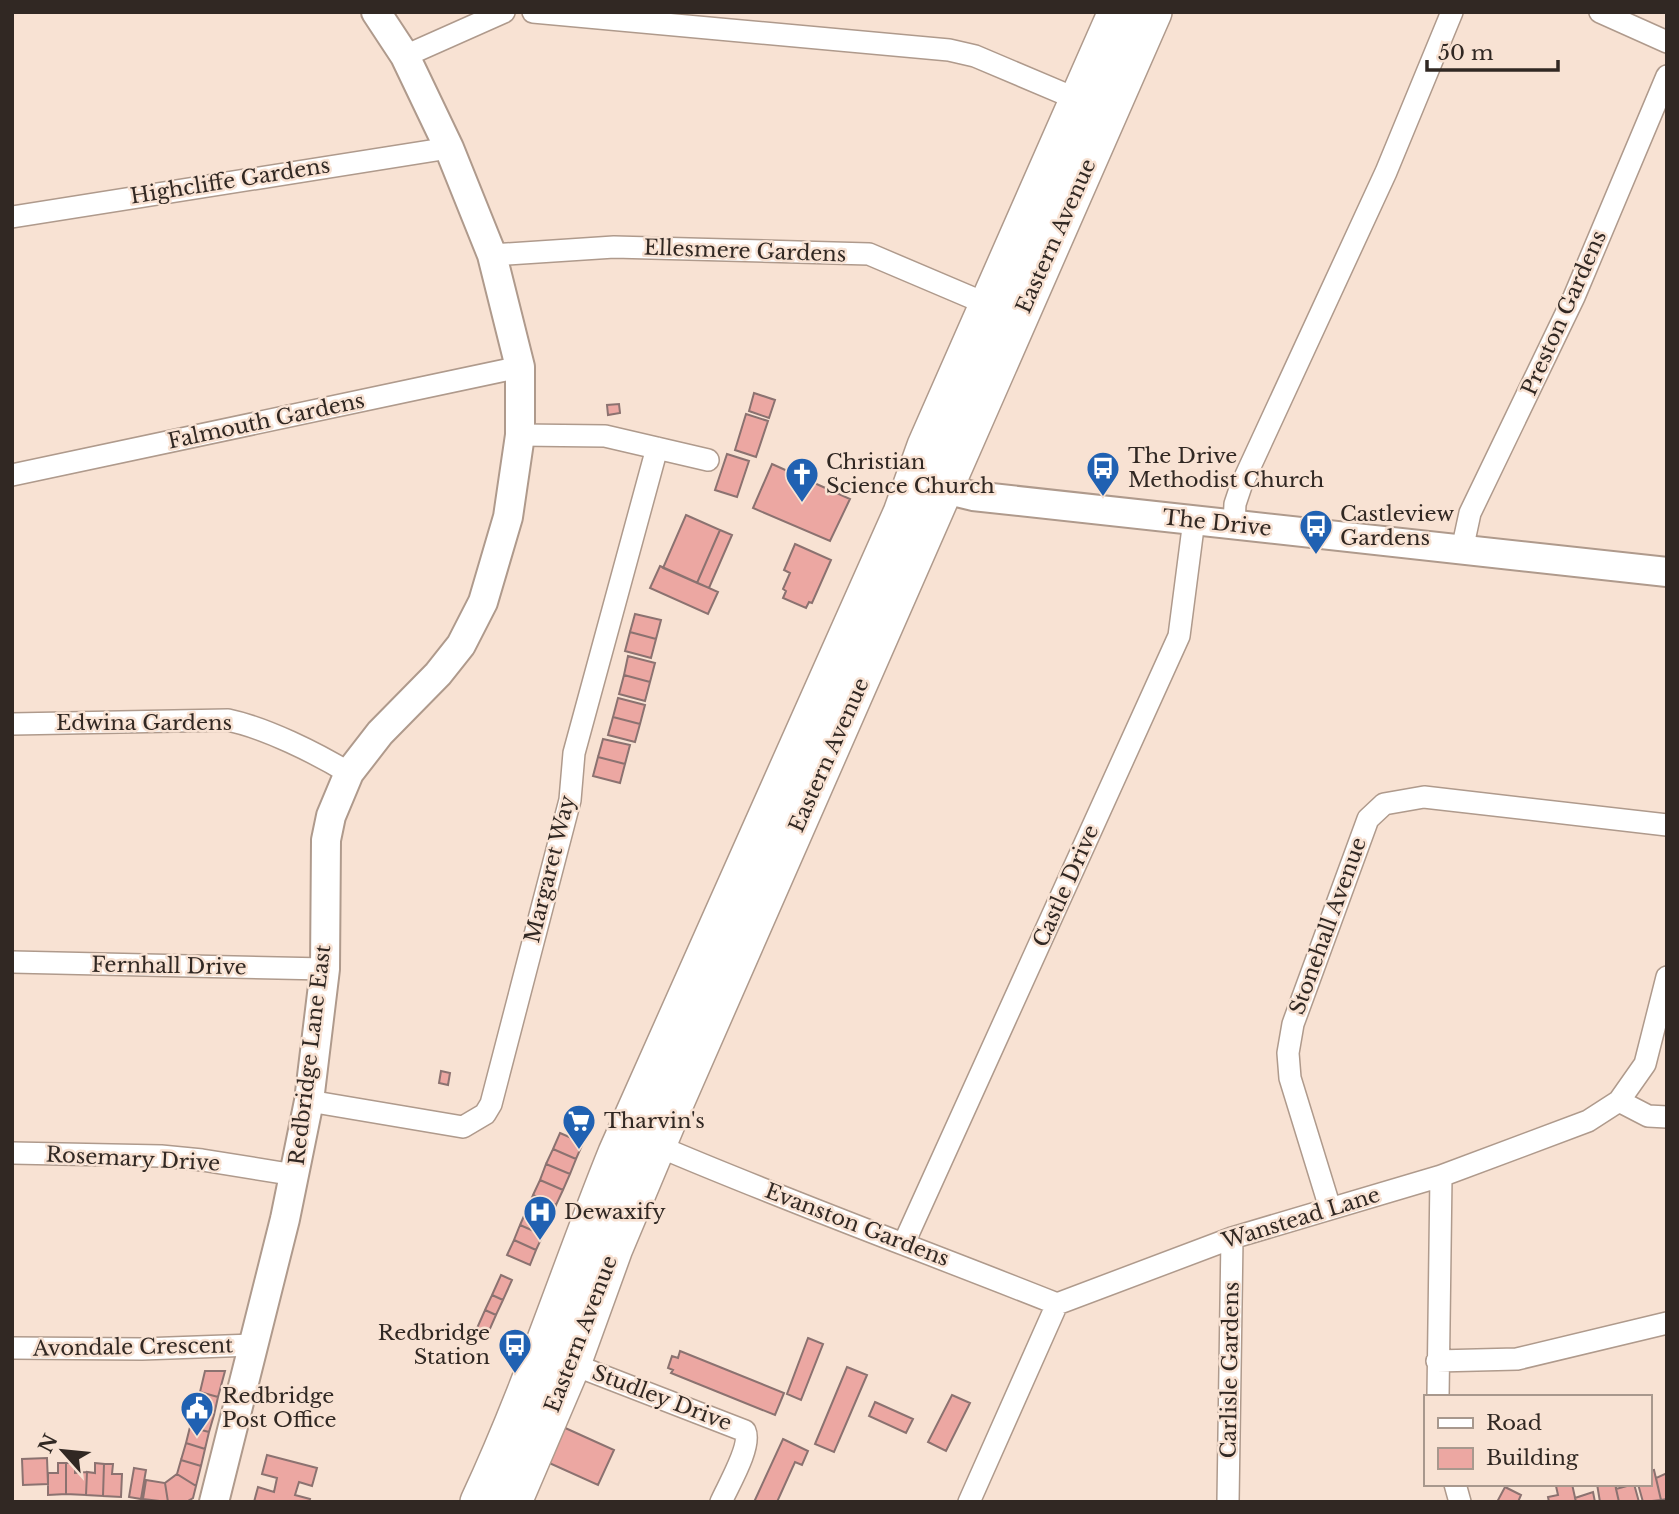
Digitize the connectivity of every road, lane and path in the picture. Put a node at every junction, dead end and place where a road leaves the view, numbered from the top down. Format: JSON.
{"nodes":[{"id":1,"x":376,"y":12,"type":"edge"},
{"id":2,"x":504,"y":12,"type":"edge"},
{"id":3,"x":533,"y":12,"type":"edge"},
{"id":4,"x":1117,"y":12,"type":"edge"},
{"id":5,"x":1153,"y":12,"type":"edge"},
{"id":6,"x":1452,"y":12,"type":"edge"},
{"id":7,"x":1600,"y":12,"type":"edge"},
{"id":8,"x":1667,"y":42,"type":"edge"},
{"id":9,"x":405,"y":56,"type":"junction"},
{"id":10,"x":1667,"y":76,"type":"edge"},
{"id":11,"x":1079,"y":100,"type":"junction"},
{"id":12,"x":449,"y":148,"type":"junction"},
{"id":13,"x":12,"y":217,"type":"edge"},
{"id":14,"x":492,"y":256,"type":"junction"},
{"id":15,"x":989,"y":305,"type":"junction"},
{"id":16,"x":520,"y":367,"type":"junction"},
{"id":17,"x":520,"y":435,"type":"junction"},
{"id":18,"x":657,"y":448,"type":"junction"},
{"id":19,"x":708,"y":460,"type":"dead end"},
{"id":20,"x":12,"y":475,"type":"edge"},
{"id":21,"x":946,"y":489,"type":"junction"},
{"id":22,"x":902,"y":513,"type":"junction"},
{"id":23,"x":1194,"y":520,"type":"junction"},
{"id":24,"x":1234,"y":525,"type":"junction"},
{"id":25,"x":1462,"y":550,"type":"junction"},
{"id":26,"x":1667,"y":572,"type":"edge"},
{"id":27,"x":12,"y":724,"type":"edge"},
{"id":28,"x":349,"y":773,"type":"junction"},
{"id":29,"x":1667,"y":825,"type":"edge"},
{"id":30,"x":12,"y":962,"type":"edge"},
{"id":31,"x":325,"y":970,"type":"junction"},
{"id":32,"x":1667,"y":977,"type":"edge"},
{"id":33,"x":309,"y":1101,"type":"junction"},
{"id":34,"x":1619,"y":1101,"type":"junction"},
{"id":35,"x":1667,"y":1117,"type":"edge"},
{"id":36,"x":658,"y":1146,"type":"junction"},
{"id":37,"x":12,"y":1153,"type":"edge"},
{"id":38,"x":295,"y":1175,"type":"junction"},
{"id":39,"x":1441,"y":1176,"type":"junction"},
{"id":40,"x":1330,"y":1208,"type":"junction"},
{"id":41,"x":1232,"y":1238,"type":"junction"},
{"id":42,"x":904,"y":1243,"type":"junction"},
{"id":43,"x":1057,"y":1304,"type":"junction"},
{"id":44,"x":1667,"y":1323,"type":"edge"},
{"id":45,"x":253,"y":1345,"type":"junction"},
{"id":46,"x":12,"y":1348,"type":"edge"},
{"id":47,"x":1437,"y":1361,"type":"junction"},
{"id":48,"x":572,"y":1364,"type":"junction"},
{"id":49,"x":1438,"y":1395,"type":"edge"},
{"id":50,"x":493,"y":1496,"type":"edge"},
{"id":51,"x":214,"y":1502,"type":"edge"},
{"id":52,"x":721,"y":1502,"type":"edge"},
{"id":53,"x":969,"y":1502,"type":"edge"},
{"id":54,"x":1228,"y":1502,"type":"edge"}],
"edges":[{"from":1,"to":9,"type":"street","name":"Redbridge Lane East"},
{"from":2,"to":9,"type":"street"},
{"from":3,"to":11,"type":"street"},
{"from":4,"to":11,"type":"highway","name":"Eastern Avenue"},
{"from":5,"to":21,"type":"highway","name":"Eastern Avenue"},
{"from":6,"to":24,"type":"street"},
{"from":7,"to":8,"type":"street"},
{"from":9,"to":12,"type":"street","name":"Redbridge Lane East"},
{"from":10,"to":25,"type":"street","name":"Preston Gardens"},
{"from":11,"to":15,"type":"highway","name":"Eastern Avenue"},
{"from":12,"to":13,"type":"street","name":"Highcliffe Gardens"},
{"from":12,"to":14,"type":"street","name":"Redbridge Lane East"},
{"from":14,"to":15,"type":"street","name":"Ellesmere Gardens"},
{"from":14,"to":16,"type":"street","name":"Redbridge Lane East"},
{"from":15,"to":22,"type":"highway","name":"Eastern Avenue"},
{"from":16,"to":17,"type":"street","name":"Redbridge Lane East"},
{"from":16,"to":20,"type":"street","name":"Falmouth Gardens"},
{"from":17,"to":18,"type":"street"},
{"from":17,"to":28,"type":"street","name":"Redbridge Lane East"},
{"from":18,"to":19,"type":"street"},
{"from":18,"to":33,"type":"street","name":"Margaret Way"},
{"from":21,"to":22,"type":"street"},
{"from":21,"to":23,"type":"street","name":"The Drive"},
{"from":21,"to":36,"type":"highway","name":"Eastern Avenue"},
{"from":22,"to":50,"type":"highway","name":"Eastern Avenue"},
{"from":23,"to":24,"type":"street","name":"The Drive"},
{"from":23,"to":42,"type":"street","name":"Castle Drive"},
{"from":24,"to":25,"type":"street","name":"The Drive"},
{"from":25,"to":26,"type":"street","name":"The Drive"},
{"from":27,"to":28,"type":"street","name":"Edwina Gardens"},
{"from":28,"to":31,"type":"street","name":"Redbridge Lane East"},
{"from":29,"to":40,"type":"street","name":"Stonehall Avenue"},
{"from":30,"to":31,"type":"street","name":"Fernhall Drive"},
{"from":31,"to":33,"type":"street","name":"Redbridge Lane East"},
{"from":32,"to":34,"type":"street","name":"Wanstead Lane"},
{"from":33,"to":38,"type":"street","name":"Redbridge Lane East"},
{"from":34,"to":35,"type":"street"},
{"from":34,"to":39,"type":"street","name":"Wanstead Lane"},
{"from":36,"to":42,"type":"street","name":"Evanston Gardens"},
{"from":36,"to":48,"type":"highway","name":"Eastern Avenue"},
{"from":37,"to":38,"type":"street","name":"Rosemary Drive"},
{"from":38,"to":45,"type":"street","name":"Redbridge Lane East"},
{"from":39,"to":40,"type":"street","name":"Wanstead Lane"},
{"from":39,"to":47,"type":"street"},
{"from":40,"to":41,"type":"street","name":"Wanstead Lane"},
{"from":41,"to":43,"type":"street","name":"Wanstead Lane"},
{"from":41,"to":54,"type":"street","name":"Carlisle Gardens"},
{"from":42,"to":43,"type":"street","name":"Evanston Gardens"},
{"from":43,"to":53,"type":"street"},
{"from":44,"to":47,"type":"street"},
{"from":45,"to":46,"type":"street","name":"Avondale Crescent"},
{"from":45,"to":51,"type":"street","name":"Redbridge Lane East"},
{"from":47,"to":49,"type":"street"},
{"from":48,"to":50,"type":"highway","name":"Eastern Avenue"},
{"from":48,"to":52,"type":"street","name":"Studley Drive"}]}
